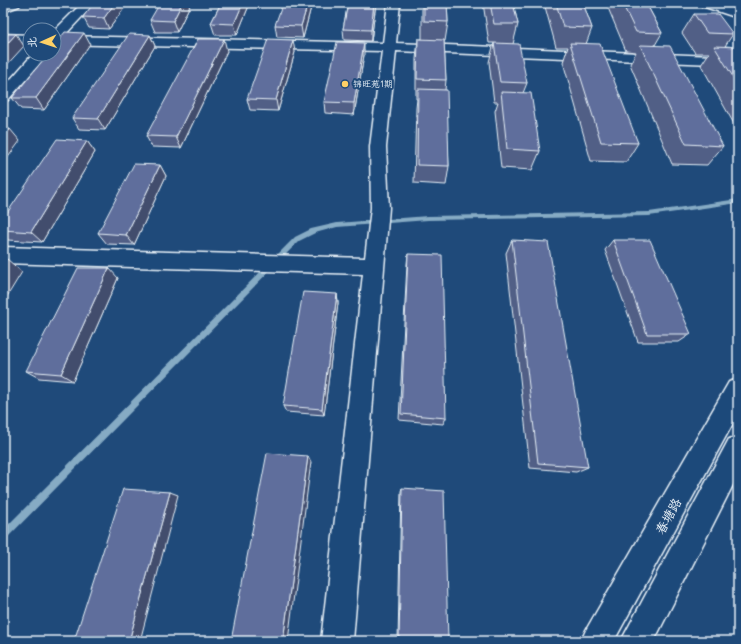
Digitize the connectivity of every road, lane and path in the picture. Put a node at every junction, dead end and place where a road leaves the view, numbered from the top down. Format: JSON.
{"nodes":[{"id":1,"x":15,"y":3,"type":"edge"},
{"id":2,"x":88,"y":3,"type":"edge"},
{"id":3,"x":394,"y":3,"type":"edge"},
{"id":4,"x":706,"y":3,"type":"edge"},
{"id":5,"x":3,"y":8,"type":"edge"},
{"id":6,"x":738,"y":14,"type":"edge"},
{"id":7,"x":62,"y":31,"type":"edge"},
{"id":8,"x":3,"y":38,"type":"edge"},
{"id":9,"x":22,"y":39,"type":"edge"},
{"id":10,"x":62,"y":39,"type":"edge"},
{"id":11,"x":391,"y":47,"type":"junction"},
{"id":12,"x":738,"y":61,"type":"edge"},
{"id":13,"x":34,"y":62,"type":"edge"},
{"id":14,"x":3,"y":97,"type":"edge"},
{"id":15,"x":3,"y":255,"type":"edge"},
{"id":16,"x":374,"y":266,"type":"junction"},
{"id":17,"x":738,"y":390,"type":"edge"},
{"id":18,"x":738,"y":448,"type":"edge"},
{"id":19,"x":337,"y":641,"type":"edge"},
{"id":20,"x":597,"y":641,"type":"edge"},
{"id":21,"x":637,"y":641,"type":"edge"}],
"edges":[{"from":1,"to":5,"type":"street"},
{"from":2,"to":7,"type":"street"},
{"from":3,"to":11,"type":"street"},
{"from":4,"to":6,"type":"street"},
{"from":8,"to":9,"type":"street"},
{"from":10,"to":11,"type":"street"},
{"from":11,"to":12,"type":"street"},
{"from":11,"to":16,"type":"street"},
{"from":13,"to":14,"type":"street"},
{"from":15,"to":16,"type":"street"},
{"from":16,"to":19,"type":"street"},
{"from":17,"to":20,"type":"street","name":"春塘路"},
{"from":18,"to":21,"type":"street"}]}
